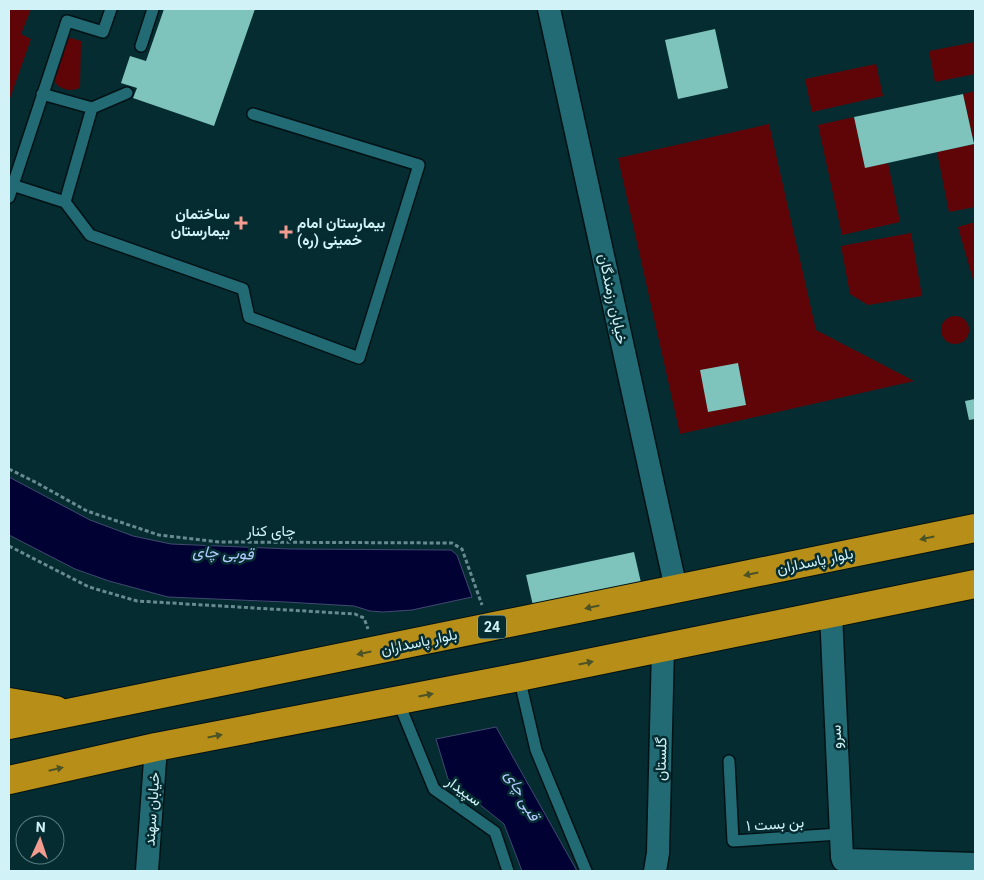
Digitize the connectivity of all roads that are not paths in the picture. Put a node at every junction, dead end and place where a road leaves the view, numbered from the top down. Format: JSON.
{"nodes":[{"id":1,"x":111,"y":9,"type":"edge"},
{"id":2,"x":153,"y":9,"type":"edge"},
{"id":3,"x":549,"y":9,"type":"edge"},
{"id":4,"x":141,"y":46,"type":"dead end"},
{"id":5,"x":127,"y":93,"type":"dead end"},
{"id":6,"x":42,"y":94,"type":"junction"},
{"id":7,"x":92,"y":108,"type":"junction"},
{"id":8,"x":253,"y":114,"type":"dead end"},
{"id":9,"x":11,"y":185,"type":"edge"},
{"id":10,"x":9,"y":197,"type":"edge"},
{"id":11,"x":66,"y":202,"type":"junction"},
{"id":12,"x":975,"y":528,"type":"edge"},
{"id":13,"x":975,"y":584,"type":"edge"},
{"id":14,"x":676,"y":589,"type":"junction"},
{"id":15,"x":831,"y":613,"type":"junction"},
{"id":16,"x":664,"y":647,"type":"junction"},
{"id":17,"x":519,"y":677,"type":"junction"},
{"id":18,"x":398,"y":700,"type":"junction"},
{"id":19,"x":9,"y":702,"type":"edge"},
{"id":20,"x":75,"y":713,"type":"junction"},
{"id":21,"x":9,"y":726,"type":"edge"},
{"id":22,"x":156,"y":747,"type":"junction"},
{"id":23,"x":729,"y":761,"type":"dead end"},
{"id":24,"x":9,"y":780,"type":"edge"},
{"id":25,"x":840,"y":834,"type":"junction"},
{"id":26,"x":975,"y":864,"type":"edge"},
{"id":27,"x":147,"y":871,"type":"edge"},
{"id":28,"x":508,"y":871,"type":"edge"},
{"id":29,"x":586,"y":871,"type":"edge"},
{"id":30,"x":655,"y":871,"type":"edge"}],
"edges":[{"from":1,"to":6,"type":"lane"},
{"from":2,"to":4,"type":"lane"},
{"from":3,"to":14,"type":"street","name":"خیابان رزمندگان"},
{"from":5,"to":7,"type":"lane"},
{"from":6,"to":7,"type":"lane"},
{"from":6,"to":9,"type":"lane"},
{"from":7,"to":11,"type":"lane"},
{"from":8,"to":11,"type":"lane"},
{"from":9,"to":10,"type":"lane"},
{"from":9,"to":11,"type":"lane"},
{"from":12,"to":14,"type":"highway","name":"بلوار پاسداران","number":"24","one_way":true},
{"from":13,"to":15,"type":"highway"},
{"from":14,"to":20,"type":"highway","name":"بلوار پاسداران","number":"24","one_way":true},
{"from":15,"to":16,"type":"highway"},
{"from":15,"to":25,"type":"street","name":"سرو"},
{"from":17,"to":16,"type":"highway","one_way":true},
{"from":16,"to":30,"type":"street","name":"گلستان"},
{"from":18,"to":17,"type":"highway","one_way":true},
{"from":17,"to":29,"type":"lane"},
{"from":22,"to":18,"type":"highway","one_way":true},
{"from":18,"to":28,"type":"lane","name":"سپیدار"},
{"from":19,"to":20,"type":"highway"},
{"from":20,"to":21,"type":"highway","name":"بلوار پاسداران","number":"24"},
{"from":24,"to":22,"type":"highway","one_way":true},
{"from":22,"to":27,"type":"street","name":"خیابان سهند"},
{"from":23,"to":25,"type":"lane","name":"بن بست ۱"},
{"from":25,"to":26,"type":"street","name":"سرو"}]}
